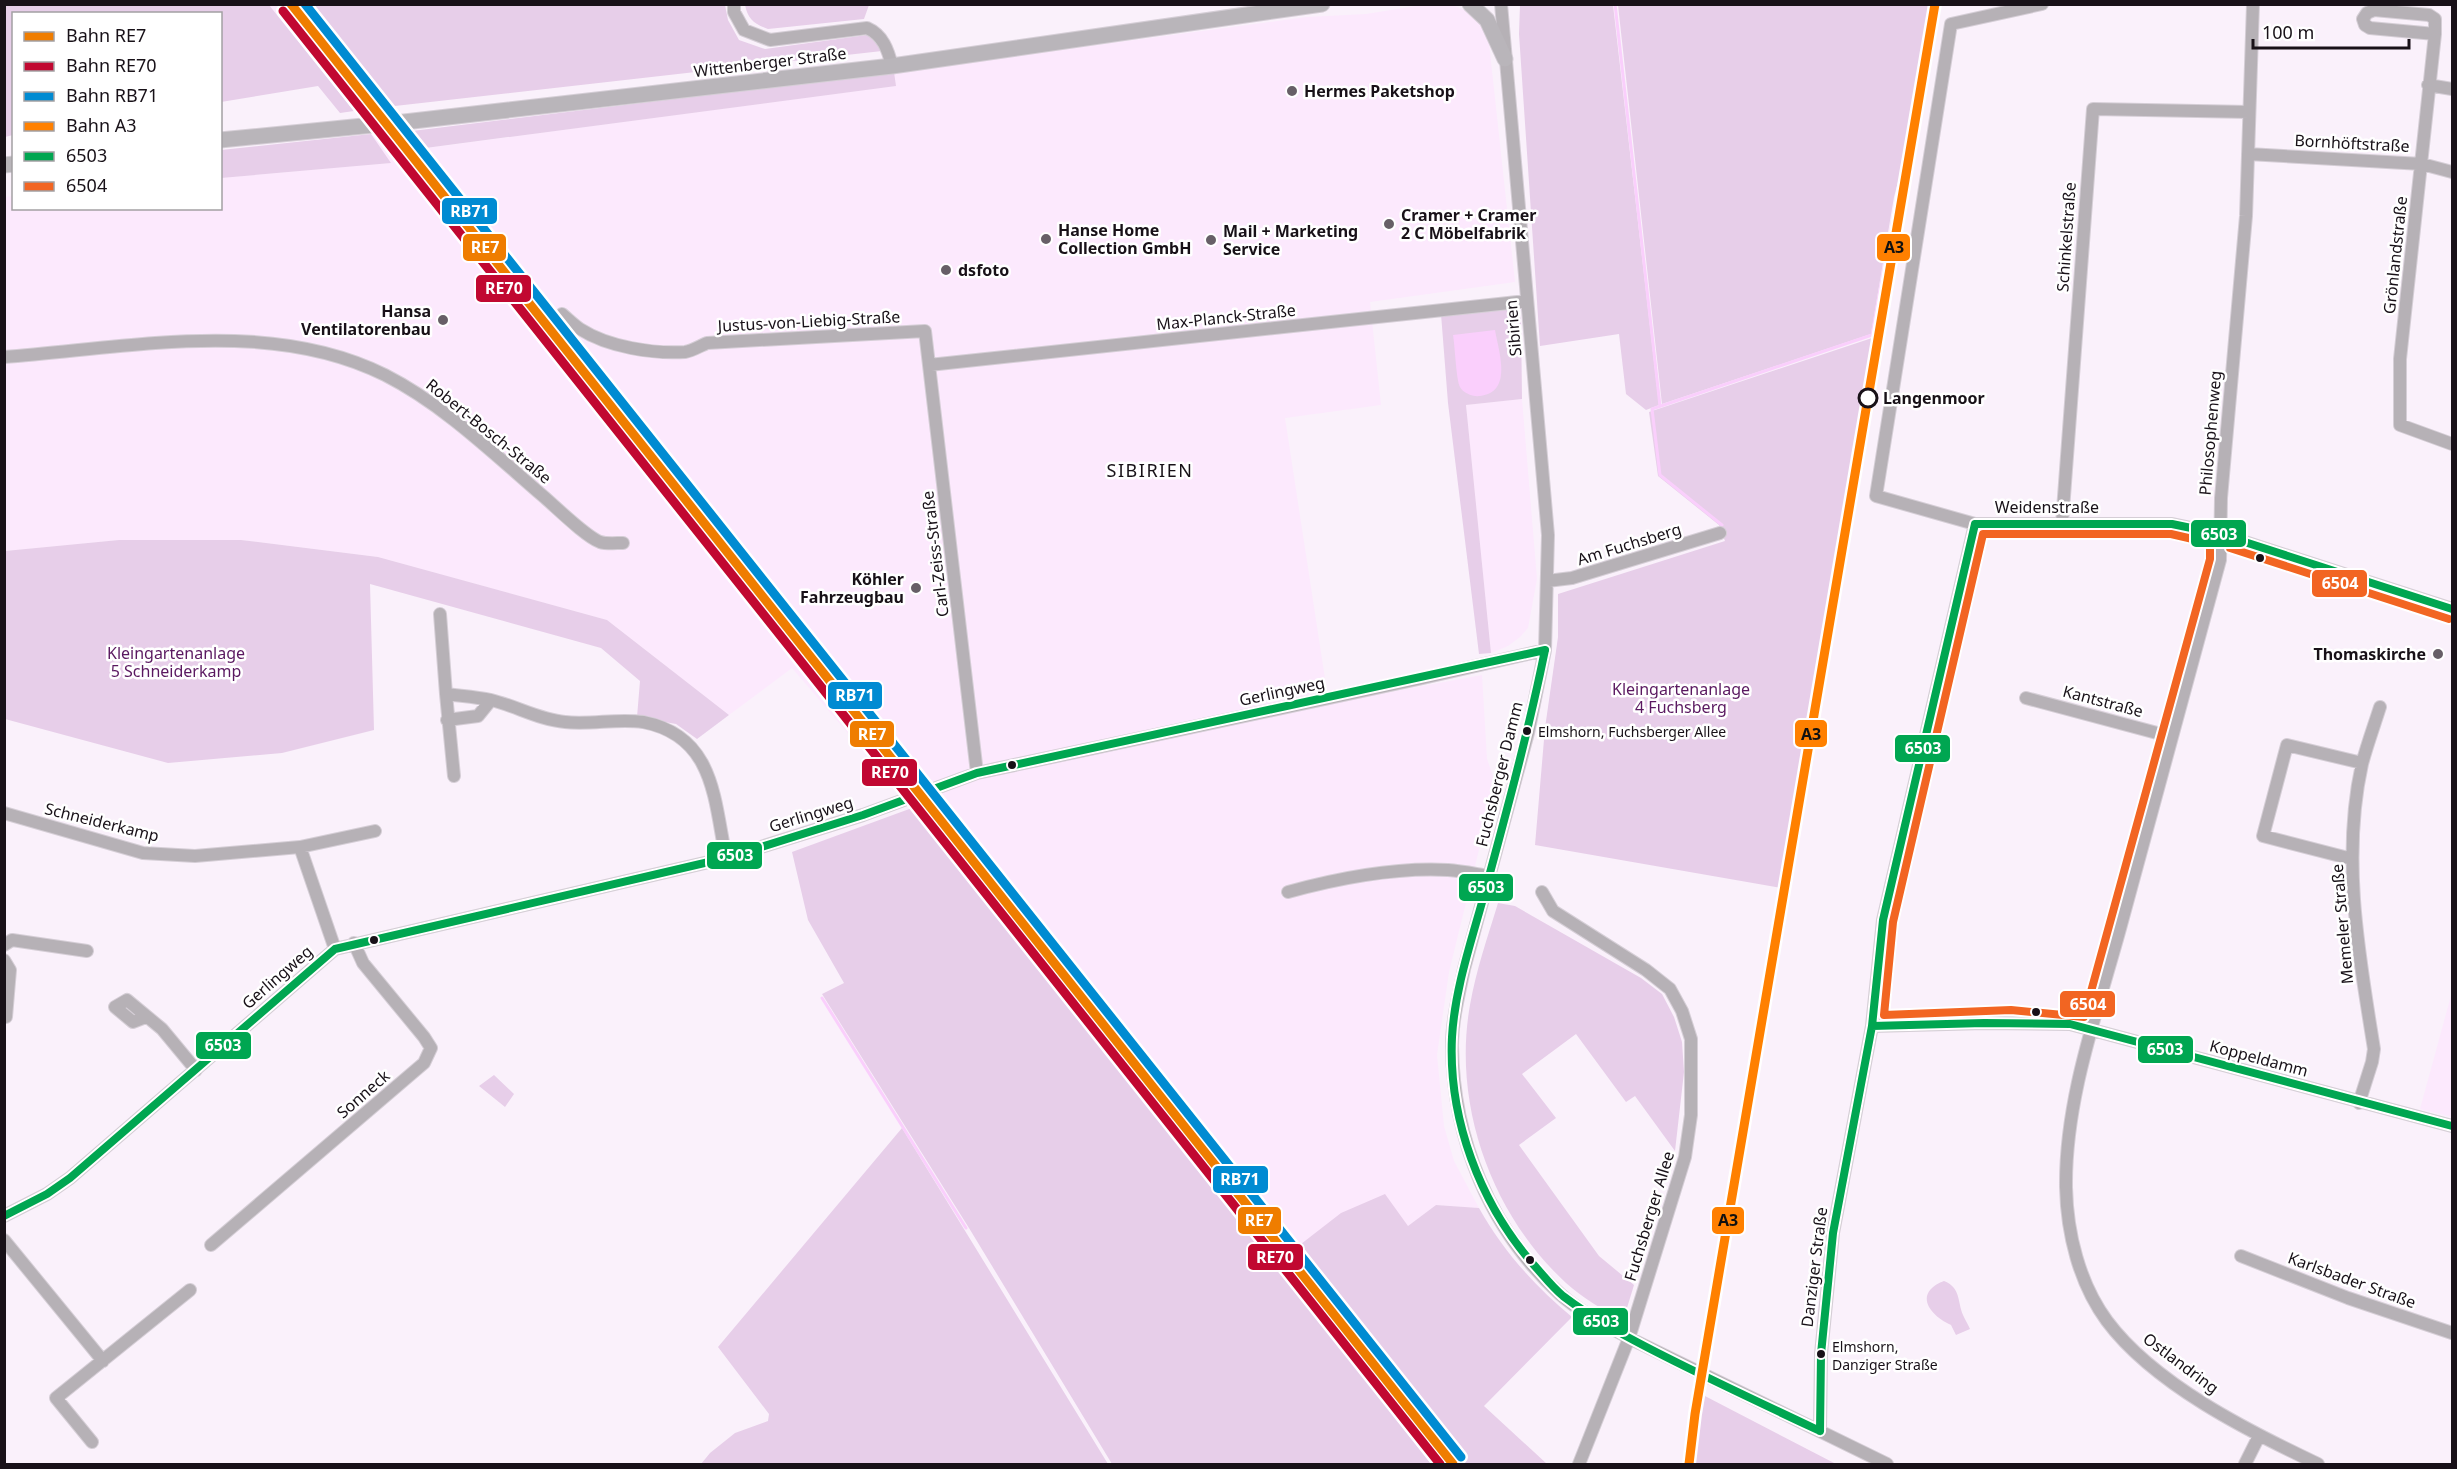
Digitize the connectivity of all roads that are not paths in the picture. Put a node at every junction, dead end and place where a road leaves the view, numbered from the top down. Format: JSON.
{"nodes":[{"id":1,"x":734,"y":4,"type":"edge"},
{"id":2,"x":1322,"y":4,"type":"edge"},
{"id":3,"x":1470,"y":4,"type":"edge"},
{"id":4,"x":1501,"y":4,"type":"edge"},
{"id":5,"x":2042,"y":4,"type":"edge"},
{"id":6,"x":2253,"y":4,"type":"edge"},
{"id":7,"x":2435,"y":34,"type":"junction"},
{"id":8,"x":1505,"y":59,"type":"junction"},
{"id":9,"x":892,"y":66,"type":"junction"},
{"id":10,"x":2428,"y":85,"type":"junction"},
{"id":11,"x":2452,"y":89,"type":"edge"},
{"id":12,"x":2249,"y":112,"type":"junction"},
{"id":13,"x":222,"y":140,"type":"edge"},
{"id":14,"x":2248,"y":154,"type":"junction"},
{"id":15,"x":2422,"y":164,"type":"junction"},
{"id":16,"x":2452,"y":171,"type":"edge"},
{"id":17,"x":1527,"y":301,"type":"junction"},
{"id":18,"x":562,"y":314,"type":"dead end"},
{"id":19,"x":925,"y":331,"type":"joint"},
{"id":20,"x":4,"y":357,"type":"edge"},
{"id":21,"x":929,"y":365,"type":"junction"},
{"id":22,"x":2452,"y":444,"type":"edge"},
{"id":23,"x":2062,"y":523,"type":"junction"},
{"id":24,"x":1975,"y":524,"type":"junction"},
{"id":25,"x":1720,"y":533,"type":"dead end"},
{"id":26,"x":2220,"y":534,"type":"junction"},
{"id":27,"x":623,"y":543,"type":"dead end"},
{"id":28,"x":1548,"y":580,"type":"junction"},
{"id":29,"x":2452,"y":607,"type":"edge"},
{"id":30,"x":440,"y":614,"type":"dead end"},
{"id":31,"x":1545,"y":650,"type":"junction"},
{"id":32,"x":446,"y":694,"type":"junction"},
{"id":33,"x":2026,"y":698,"type":"dead end"},
{"id":34,"x":491,"y":700,"type":"junction"},
{"id":35,"x":2380,"y":707,"type":"dead end"},
{"id":36,"x":447,"y":720,"type":"junction"},
{"id":37,"x":2172,"y":737,"type":"junction"},
{"id":38,"x":2362,"y":763,"type":"junction"},
{"id":39,"x":977,"y":773,"type":"junction"},
{"id":40,"x":454,"y":776,"type":"dead end"},
{"id":41,"x":4,"y":813,"type":"edge"},
{"id":42,"x":375,"y":831,"type":"dead end"},
{"id":43,"x":300,"y":847,"type":"junction"},
{"id":44,"x":726,"y":858,"type":"junction"},
{"id":45,"x":2352,"y":859,"type":"junction"},
{"id":46,"x":1490,"y":876,"type":"junction"},
{"id":47,"x":1288,"y":892,"type":"dead end"},
{"id":48,"x":1542,"y":892,"type":"dead end"},
{"id":49,"x":354,"y":943,"type":"junction"},
{"id":50,"x":4,"y":945,"type":"edge"},
{"id":51,"x":334,"y":949,"type":"junction"},
{"id":52,"x":87,"y":951,"type":"dead end"},
{"id":53,"x":4,"y":960,"type":"edge"},
{"id":54,"x":6,"y":1017,"type":"edge"},
{"id":55,"x":146,"y":1017,"type":"dead end"},
{"id":56,"x":1872,"y":1026,"type":"junction"},
{"id":57,"x":2092,"y":1029,"type":"junction"},
{"id":58,"x":196,"y":1070,"type":"junction"},
{"id":59,"x":2359,"y":1103,"type":"junction"},
{"id":60,"x":2452,"y":1126,"type":"edge"},
{"id":61,"x":4,"y":1216,"type":"edge"},
{"id":62,"x":4,"y":1240,"type":"edge"},
{"id":63,"x":211,"y":1245,"type":"dead end"},
{"id":64,"x":2241,"y":1256,"type":"dead end"},
{"id":65,"x":190,"y":1290,"type":"dead end"},
{"id":66,"x":2452,"y":1333,"type":"edge"},
{"id":67,"x":1629,"y":1338,"type":"junction"},
{"id":68,"x":103,"y":1361,"type":"junction"},
{"id":69,"x":1820,"y":1431,"type":"junction"},
{"id":70,"x":2259,"y":1436,"type":"junction"},
{"id":71,"x":92,"y":1442,"type":"dead end"},
{"id":72,"x":1579,"y":1464,"type":"edge"},
{"id":73,"x":1887,"y":1464,"type":"edge"},
{"id":74,"x":2245,"y":1464,"type":"edge"},
{"id":75,"x":2318,"y":1464,"type":"edge"}],
"edges":[{"from":1,"to":9,"type":"street"},
{"from":2,"to":9,"type":"main road","name":"Wittenberger Straße"},
{"from":3,"to":8,"type":"main road"},
{"from":4,"to":8,"type":"street","name":"Sibirien"},
{"from":5,"to":24,"type":"street","name":"Weidenstraße"},
{"from":6,"to":12,"type":"street","name":"Philosophenweg"},
{"from":7,"to":7,"type":"street"},
{"from":7,"to":10,"type":"street","name":"Grönlandstraße"},
{"from":8,"to":17,"type":"street","name":"Sibirien"},
{"from":9,"to":13,"type":"main road","name":"Wittenberger Straße"},
{"from":10,"to":11,"type":"street"},
{"from":10,"to":15,"type":"street","name":"Grönlandstraße"},
{"from":12,"to":14,"type":"street","name":"Philosophenweg"},
{"from":12,"to":23,"type":"street","name":"Schinkelstraße"},
{"from":14,"to":15,"type":"street","name":"Bornhöftstraße"},
{"from":14,"to":26,"type":"street","name":"Philosophenweg"},
{"from":15,"to":16,"type":"street","name":"Bornhöftstraße"},
{"from":15,"to":22,"type":"street","name":"Grönlandstraße"},
{"from":17,"to":21,"type":"street","name":"Max-Planck-Straße"},
{"from":17,"to":28,"type":"street","name":"Sibirien"},
{"from":18,"to":19,"type":"street","name":"Justus-von-Liebig-Straße"},
{"from":19,"to":21,"type":"street","name":"Carl-Zeiss-Straße"},
{"from":20,"to":27,"type":"street","name":"Robert-Bosch-Straße"},
{"from":21,"to":39,"type":"street","name":"Carl-Zeiss-Straße"},
{"from":23,"to":24,"type":"street","name":"Weidenstraße"},
{"from":23,"to":26,"type":"street","name":"Weidenstraße"},
{"from":24,"to":56,"type":"street","name":"Danziger Straße"},
{"from":25,"to":28,"type":"street","name":"Am Fuchsberg"},
{"from":26,"to":29,"type":"street","name":"Weidenstraße"},
{"from":26,"to":37,"type":"street","name":"Philosophenweg"},
{"from":28,"to":31,"type":"street","name":"Sibirien"},
{"from":30,"to":32,"type":"street"},
{"from":31,"to":39,"type":"street","name":"Gerlingweg"},
{"from":31,"to":46,"type":"street","name":"Fuchsberger Damm"},
{"from":32,"to":34,"type":"street"},
{"from":32,"to":36,"type":"street"},
{"from":33,"to":37,"type":"street","name":"Kantstraße"},
{"from":34,"to":36,"type":"street"},
{"from":34,"to":44,"type":"street"},
{"from":35,"to":38,"type":"street","name":"Memeler Straße"},
{"from":36,"to":40,"type":"street"},
{"from":37,"to":57,"type":"street","name":"Philosophenweg"},
{"from":38,"to":45,"type":"street","name":"Memeler Straße"},
{"from":38,"to":45,"type":"street"},
{"from":39,"to":44,"type":"street","name":"Gerlingweg"},
{"from":41,"to":43,"type":"street","name":"Schneiderkamp"},
{"from":42,"to":43,"type":"street","name":"Schneiderkamp"},
{"from":43,"to":51,"type":"street"},
{"from":44,"to":49,"type":"street","name":"Gerlingweg"},
{"from":45,"to":59,"type":"street","name":"Memeler Straße"},
{"from":46,"to":47,"type":"street"},
{"from":46,"to":67,"type":"street","name":"Fuchsberger Damm"},
{"from":48,"to":67,"type":"street","name":"Fuchsberger Allee"},
{"from":49,"to":51,"type":"street","name":"Gerlingweg"},
{"from":49,"to":63,"type":"street","name":"Sonneck"},
{"from":50,"to":52,"type":"street"},
{"from":51,"to":58,"type":"street","name":"Gerlingweg"},
{"from":53,"to":54,"type":"street"},
{"from":55,"to":58,"type":"street"},
{"from":56,"to":57,"type":"street","name":"Koppeldamm"},
{"from":56,"to":69,"type":"street","name":"Danziger Straße"},
{"from":57,"to":59,"type":"street","name":"Koppeldamm"},
{"from":57,"to":70,"type":"street","name":"Ostlandring"},
{"from":58,"to":61,"type":"street","name":"Gerlingweg"},
{"from":59,"to":60,"type":"street","name":"Koppeldamm"},
{"from":62,"to":68,"type":"street"},
{"from":64,"to":66,"type":"street","name":"Karlsbader Straße"},
{"from":65,"to":68,"type":"street"},
{"from":67,"to":69,"type":"street","name":"Fuchsberger Damm"},
{"from":67,"to":72,"type":"street","name":"Fuchsberger Allee"},
{"from":68,"to":71,"type":"street"},
{"from":69,"to":73,"type":"street","name":"Fuchsberger Damm"},
{"from":70,"to":74,"type":"street"},
{"from":70,"to":75,"type":"street","name":"Ostlandring"}]}
